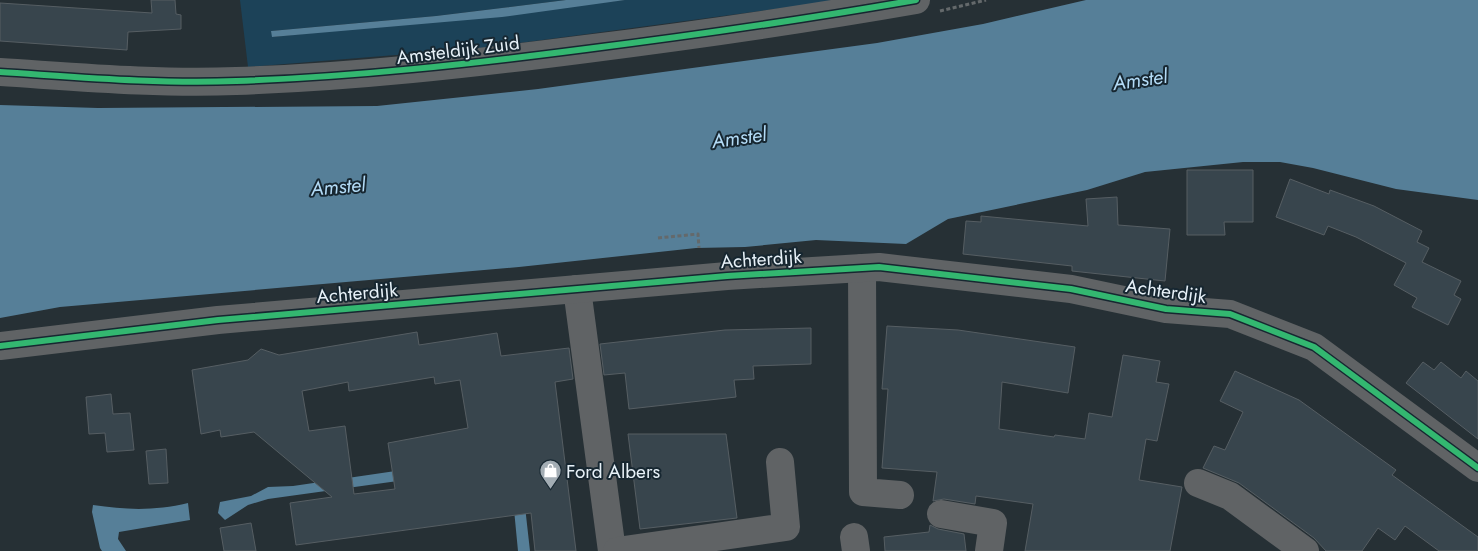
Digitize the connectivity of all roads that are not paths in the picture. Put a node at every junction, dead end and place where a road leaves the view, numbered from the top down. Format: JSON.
{"nodes":[{"id":1,"x":916,"y":0,"type":"edge"},
{"id":2,"x":0,"y":72,"type":"edge"},
{"id":3,"x":862,"y":268,"type":"junction"},
{"id":4,"x":576,"y":289,"type":"junction"},
{"id":5,"x":0,"y":346,"type":"edge"},
{"id":6,"x":780,"y":462,"type":"dead end"},
{"id":7,"x":1478,"y":468,"type":"edge"},
{"id":8,"x":1198,"y":482,"type":"dead end"},
{"id":9,"x":900,"y":495,"type":"dead end"},
{"id":10,"x":941,"y":514,"type":"dead end"},
{"id":11,"x":612,"y":551,"type":"edge"},
{"id":12,"x":617,"y":551,"type":"edge"},
{"id":13,"x":989,"y":551,"type":"edge"},
{"id":14,"x":1305,"y":551,"type":"edge"}],
"edges":[{"from":1,"to":2,"type":"street","name":"Amsteldijk Zuid"},
{"from":3,"to":4,"type":"street","name":"Achterdijk"},
{"from":3,"to":7,"type":"street","name":"Achterdijk"},
{"from":3,"to":9,"type":"street"},
{"from":4,"to":5,"type":"street","name":"Achterdijk"},
{"from":4,"to":11,"type":"street"},
{"from":6,"to":12,"type":"street"},
{"from":8,"to":14,"type":"street"},
{"from":10,"to":13,"type":"street"}]}
